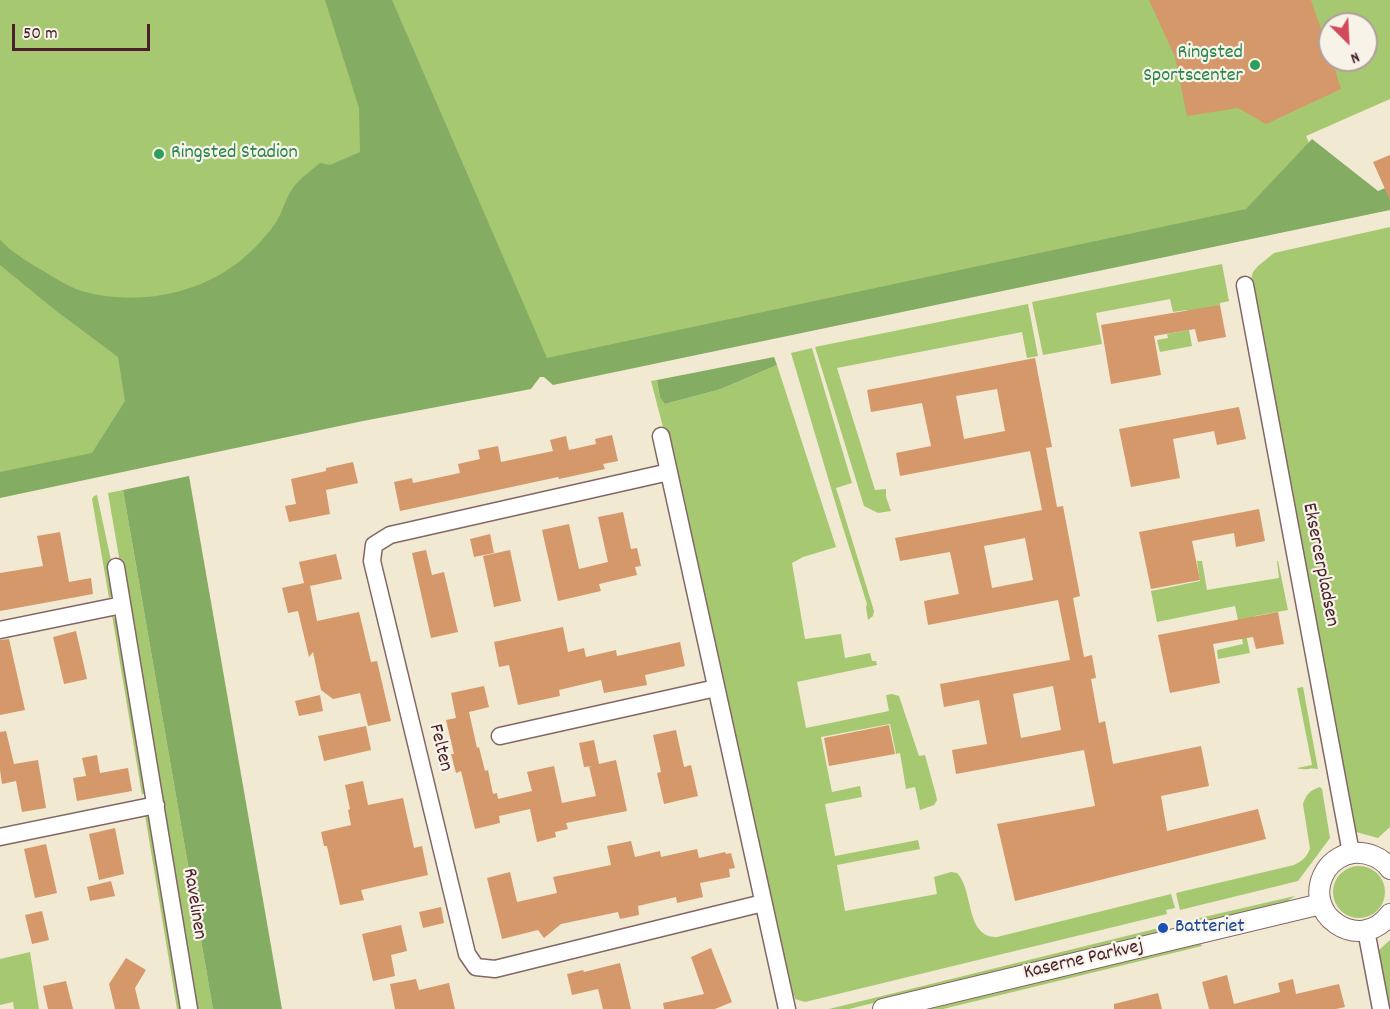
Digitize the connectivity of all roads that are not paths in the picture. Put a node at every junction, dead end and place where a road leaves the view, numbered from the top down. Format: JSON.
{"nodes":[{"id":1,"x":1245,"y":285,"type":"dead end"},
{"id":2,"x":661,"y":436,"type":"dead end"},
{"id":3,"x":669,"y":472,"type":"junction"},
{"id":4,"x":116,"y":567,"type":"dead end"},
{"id":5,"x":122,"y":605,"type":"junction"},
{"id":6,"x":0,"y":630,"type":"edge"},
{"id":7,"x":716,"y":688,"type":"junction"},
{"id":8,"x":500,"y":736,"type":"dead end"},
{"id":9,"x":156,"y":806,"type":"junction"},
{"id":10,"x":0,"y":837,"type":"edge"},
{"id":11,"x":1351,"y":853,"type":"junction"},
{"id":12,"x":1389,"y":866,"type":"edge"},
{"id":13,"x":763,"y":903,"type":"junction"},
{"id":14,"x":1321,"y":904,"type":"junction"},
{"id":15,"x":1390,"y":914,"type":"edge"},
{"id":16,"x":1366,"y":930,"type":"junction"},
{"id":17,"x":189,"y":1009,"type":"edge"},
{"id":18,"x":787,"y":1009,"type":"edge"},
{"id":19,"x":883,"y":1009,"type":"edge"},
{"id":20,"x":1381,"y":1009,"type":"edge"}],
"edges":[{"from":1,"to":11,"type":"street","name":"Eksercerpladsen"},
{"from":2,"to":3,"type":"street"},
{"from":3,"to":7,"type":"street"},
{"from":3,"to":13,"type":"street","name":"Felten"},
{"from":4,"to":5,"type":"street","name":"Ravelinen"},
{"from":5,"to":6,"type":"street"},
{"from":5,"to":9,"type":"street","name":"Ravelinen"},
{"from":7,"to":8,"type":"street"},
{"from":7,"to":13,"type":"street"},
{"from":9,"to":10,"type":"street"},
{"from":9,"to":17,"type":"street","name":"Ravelinen"},
{"from":11,"to":12,"type":"street"},
{"from":11,"to":14,"type":"street"},
{"from":13,"to":18,"type":"street"},
{"from":14,"to":16,"type":"street"},
{"from":14,"to":19,"type":"street","name":"Kaserne Parkvej"},
{"from":15,"to":16,"type":"street"},
{"from":16,"to":20,"type":"street"}]}
